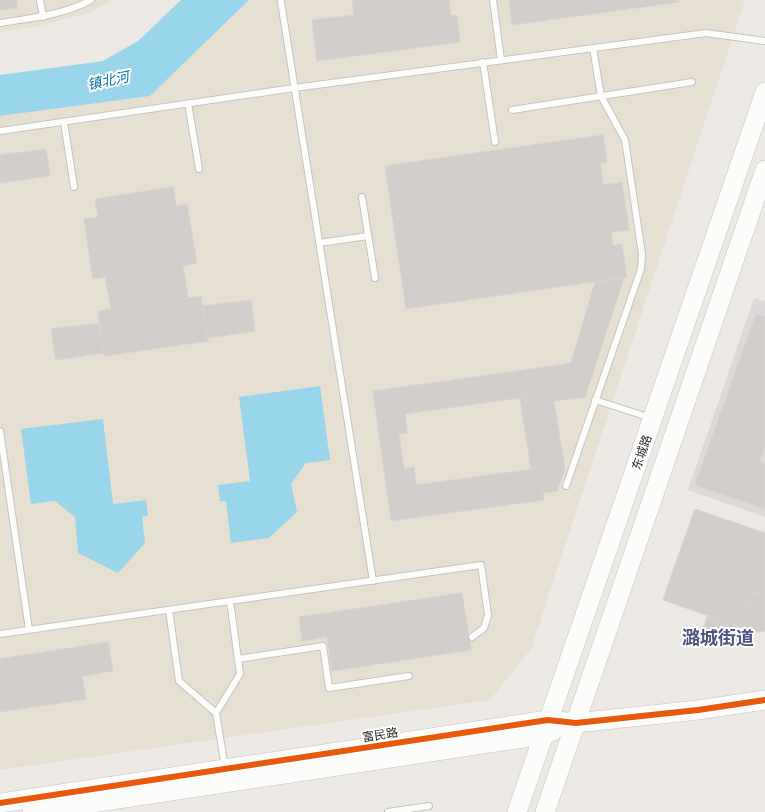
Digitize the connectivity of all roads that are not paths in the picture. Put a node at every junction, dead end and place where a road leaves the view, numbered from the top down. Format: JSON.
{"nodes":[{"id":1,"x":40,"y":0,"type":"edge"},
{"id":2,"x":91,"y":0,"type":"edge"},
{"id":3,"x":492,"y":0,"type":"edge"},
{"id":4,"x":281,"y":2,"type":"dead end"},
{"id":5,"x":43,"y":17,"type":"junction"},
{"id":6,"x":0,"y":23,"type":"edge"},
{"id":7,"x":765,"y":41,"type":"edge"},
{"id":8,"x":593,"y":48,"type":"junction"},
{"id":9,"x":501,"y":60,"type":"junction"},
{"id":10,"x":483,"y":62,"type":"junction"},
{"id":11,"x":692,"y":82,"type":"dead end"},
{"id":12,"x":294,"y":88,"type":"junction"},
{"id":13,"x":765,"y":92,"type":"edge"},
{"id":14,"x":601,"y":96,"type":"junction"},
{"id":15,"x":188,"y":103,"type":"junction"},
{"id":16,"x":512,"y":110,"type":"dead end"},
{"id":17,"x":64,"y":122,"type":"junction"},
{"id":18,"x":0,"y":131,"type":"edge"},
{"id":19,"x":495,"y":142,"type":"dead end"},
{"id":20,"x":199,"y":169,"type":"dead end"},
{"id":21,"x":765,"y":170,"type":"edge"},
{"id":22,"x":74,"y":187,"type":"dead end"},
{"id":23,"x":362,"y":197,"type":"dead end"},
{"id":24,"x":368,"y":236,"type":"junction"},
{"id":25,"x":319,"y":243,"type":"junction"},
{"id":26,"x":375,"y":278,"type":"dead end"},
{"id":27,"x":595,"y":400,"type":"junction"},
{"id":28,"x":652,"y":418,"type":"junction"},
{"id":29,"x":0,"y":431,"type":"edge"},
{"id":30,"x":566,"y":486,"type":"dead end"},
{"id":31,"x":373,"y":581,"type":"junction"},
{"id":32,"x":230,"y":601,"type":"junction"},
{"id":33,"x":169,"y":610,"type":"junction"},
{"id":34,"x":29,"y":630,"type":"junction"},
{"id":35,"x":0,"y":634,"type":"edge"},
{"id":36,"x":472,"y":637,"type":"dead end"},
{"id":37,"x":238,"y":659,"type":"junction"},
{"id":38,"x":409,"y":676,"type":"dead end"},
{"id":39,"x":765,"y":700,"type":"edge"},
{"id":40,"x":216,"y":713,"type":"junction"},
{"id":41,"x":576,"y":723,"type":"junction"},
{"id":42,"x":546,"y":728,"type":"junction"},
{"id":43,"x":226,"y":776,"type":"junction"},
{"id":44,"x":0,"y":803,"type":"edge"},
{"id":45,"x":429,"y":806,"type":"dead end"},
{"id":46,"x":32,"y":812,"type":"edge"},
{"id":47,"x":388,"y":812,"type":"edge"},
{"id":48,"x":517,"y":812,"type":"edge"},
{"id":49,"x":545,"y":812,"type":"edge"}],
"edges":[{"from":1,"to":5,"type":"lane"},
{"from":2,"to":5,"type":"lane"},
{"from":3,"to":9,"type":"lane"},
{"from":4,"to":12,"type":"lane"},
{"from":5,"to":6,"type":"lane"},
{"from":7,"to":8,"type":"lane"},
{"from":8,"to":9,"type":"lane"},
{"from":8,"to":14,"type":"lane"},
{"from":9,"to":10,"type":"lane"},
{"from":10,"to":12,"type":"lane"},
{"from":10,"to":19,"type":"lane"},
{"from":11,"to":14,"type":"lane"},
{"from":12,"to":15,"type":"lane"},
{"from":12,"to":25,"type":"lane"},
{"from":13,"to":28,"type":"main road","name":"东城路"},
{"from":14,"to":16,"type":"lane"},
{"from":14,"to":27,"type":"lane"},
{"from":15,"to":17,"type":"lane"},
{"from":15,"to":20,"type":"lane"},
{"from":17,"to":18,"type":"lane"},
{"from":17,"to":22,"type":"lane"},
{"from":21,"to":41,"type":"main road","name":"东城路"},
{"from":23,"to":24,"type":"lane"},
{"from":24,"to":25,"type":"lane"},
{"from":24,"to":26,"type":"lane"},
{"from":25,"to":31,"type":"lane"},
{"from":27,"to":28,"type":"lane"},
{"from":27,"to":30,"type":"lane"},
{"from":28,"to":42,"type":"main road","name":"东城路"},
{"from":29,"to":34,"type":"lane"},
{"from":31,"to":32,"type":"lane"},
{"from":31,"to":36,"type":"lane"},
{"from":32,"to":33,"type":"lane"},
{"from":32,"to":37,"type":"lane"},
{"from":33,"to":34,"type":"lane"},
{"from":33,"to":40,"type":"lane"},
{"from":34,"to":35,"type":"lane"},
{"from":37,"to":38,"type":"lane"},
{"from":37,"to":40,"type":"lane"},
{"from":39,"to":41,"type":"main road","name":"富民路"},
{"from":40,"to":43,"type":"lane"},
{"from":41,"to":42,"type":"main road","name":"富民路"},
{"from":41,"to":49,"type":"main road","name":"东城路"},
{"from":42,"to":43,"type":"main road","name":"富民路"},
{"from":42,"to":48,"type":"main road","name":"东城路"},
{"from":43,"to":44,"type":"main road","name":"富民路"},
{"from":43,"to":46,"type":"main road","name":"富民路"},
{"from":45,"to":47,"type":"lane"}]}
